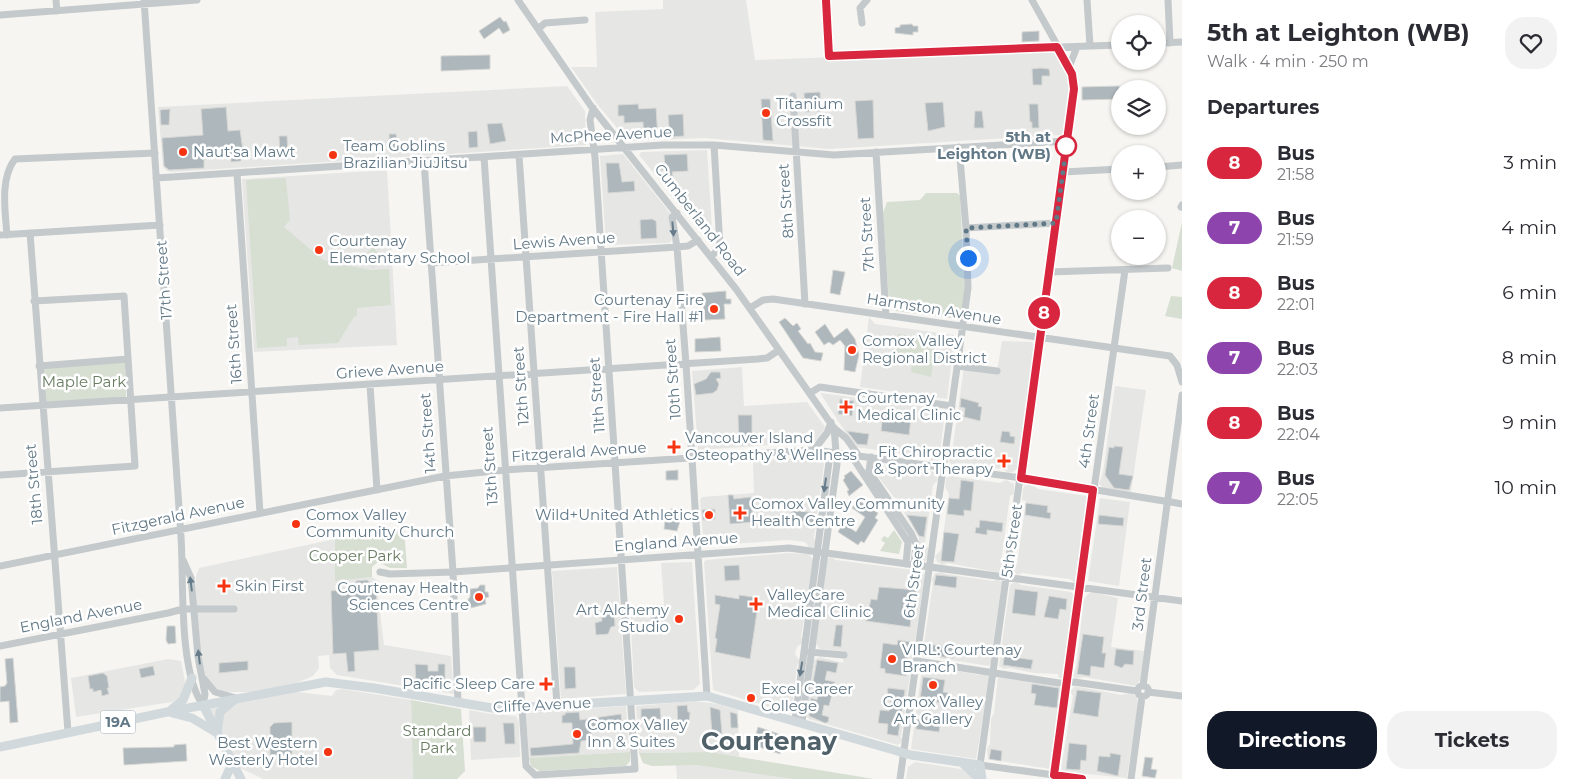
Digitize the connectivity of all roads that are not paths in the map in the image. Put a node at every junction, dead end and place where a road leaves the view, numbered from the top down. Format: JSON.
{"nodes":[{"id":1,"x":56,"y":0,"type":"edge"},
{"id":2,"x":197,"y":0,"type":"edge"},
{"id":3,"x":518,"y":0,"type":"edge"},
{"id":4,"x":826,"y":0,"type":"edge"},
{"id":5,"x":867,"y":0,"type":"edge"},
{"id":6,"x":1032,"y":0,"type":"edge"},
{"id":7,"x":1087,"y":0,"type":"edge"},
{"id":8,"x":1168,"y":0,"type":"edge"},
{"id":9,"x":144,"y":2,"type":"edge"},
{"id":10,"x":57,"y":11,"type":"junction"},
{"id":11,"x":0,"y":15,"type":"edge"},
{"id":12,"x":586,"y":20,"type":"dead end"},
{"id":13,"x":862,"y":23,"type":"dead end"},
{"id":14,"x":538,"y":28,"type":"junction"},
{"id":15,"x":1182,"y":42,"type":"edge"},
{"id":16,"x":1166,"y":43,"type":"edge"},
{"id":17,"x":1170,"y":43,"type":"junction"},
{"id":18,"x":1111,"y":45,"type":"edge"},
{"id":19,"x":1090,"y":46,"type":"junction"},
{"id":20,"x":1057,"y":47,"type":"junction"},
{"id":21,"x":1077,"y":47,"type":"junction"},
{"id":22,"x":1069,"y":67,"type":"junction"},
{"id":23,"x":793,"y":96,"type":"dead end"},
{"id":24,"x":593,"y":108,"type":"junction"},
{"id":25,"x":1067,"y":142,"type":"junction"},
{"id":26,"x":714,"y":145,"type":"junction"},
{"id":27,"x":959,"y":147,"type":"junction"},
{"id":28,"x":626,"y":148,"type":"junction"},
{"id":29,"x":593,"y":150,"type":"junction"},
{"id":30,"x":796,"y":152,"type":"junction"},
{"id":31,"x":876,"y":152,"type":"junction"},
{"id":32,"x":155,"y":153,"type":"junction"},
{"id":33,"x":519,"y":155,"type":"junction"},
{"id":34,"x":484,"y":157,"type":"junction"},
{"id":35,"x":424,"y":161,"type":"junction"},
{"id":36,"x":1182,"y":165,"type":"edge"},
{"id":37,"x":1166,"y":166,"type":"edge"},
{"id":38,"x":1111,"y":169,"type":"edge"},
{"id":39,"x":1063,"y":172,"type":"junction"},
{"id":40,"x":237,"y":173,"type":"junction"},
{"id":41,"x":156,"y":178,"type":"junction"},
{"id":42,"x":677,"y":212,"type":"junction"},
{"id":43,"x":1056,"y":223,"type":"junction"},
{"id":44,"x":160,"y":225,"type":"junction"},
{"id":45,"x":966,"y":228,"type":"junction"},
{"id":46,"x":30,"y":233,"type":"junction"},
{"id":47,"x":3,"y":235,"type":"edge"},
{"id":48,"x":698,"y":240,"type":"junction"},
{"id":49,"x":677,"y":248,"type":"junction"},
{"id":50,"x":602,"y":253,"type":"junction"},
{"id":51,"x":526,"y":257,"type":"junction"},
{"id":52,"x":712,"y":257,"type":"junction"},
{"id":53,"x":490,"y":260,"type":"junction"},
{"id":54,"x":430,"y":263,"type":"junction"},
{"id":55,"x":1168,"y":268,"type":"dead end"},
{"id":56,"x":1125,"y":270,"type":"junction"},
{"id":57,"x":1049,"y":272,"type":"junction"},
{"id":58,"x":34,"y":301,"type":"junction"},
{"id":59,"x":805,"y":304,"type":"junction"},
{"id":60,"x":750,"y":308,"type":"junction"},
{"id":61,"x":886,"y":315,"type":"junction"},
{"id":62,"x":963,"y":328,"type":"junction"},
{"id":63,"x":1040,"y":338,"type":"junction"},
{"id":64,"x":1115,"y":348,"type":"junction"},
{"id":65,"x":779,"y":350,"type":"junction"},
{"id":66,"x":128,"y":359,"type":"junction"},
{"id":67,"x":686,"y":364,"type":"junction"},
{"id":68,"x":39,"y":366,"type":"junction"},
{"id":69,"x":957,"y":366,"type":"junction"},
{"id":70,"x":609,"y":369,"type":"junction"},
{"id":71,"x":997,"y":372,"type":"dead end"},
{"id":72,"x":534,"y":374,"type":"junction"},
{"id":73,"x":498,"y":376,"type":"junction"},
{"id":74,"x":438,"y":380,"type":"junction"},
{"id":75,"x":1182,"y":382,"type":"edge"},
{"id":76,"x":370,"y":385,"type":"junction"},
{"id":77,"x":810,"y":392,"type":"junction"},
{"id":78,"x":251,"y":393,"type":"junction"},
{"id":79,"x":1182,"y":395,"type":"edge"},
{"id":80,"x":172,"y":397,"type":"junction"},
{"id":81,"x":130,"y":400,"type":"junction"},
{"id":82,"x":42,"y":406,"type":"junction"},
{"id":83,"x":952,"y":406,"type":"junction"},
{"id":84,"x":0,"y":408,"type":"edge"},
{"id":85,"x":832,"y":424,"type":"junction"},
{"id":86,"x":814,"y":450,"type":"junction"},
{"id":87,"x":835,"y":452,"type":"junction"},
{"id":88,"x":855,"y":456,"type":"junction"},
{"id":89,"x":871,"y":457,"type":"junction"},
{"id":90,"x":692,"y":458,"type":"junction"},
{"id":91,"x":616,"y":464,"type":"junction"},
{"id":92,"x":943,"y":468,"type":"junction"},
{"id":93,"x":541,"y":469,"type":"junction"},
{"id":94,"x":504,"y":470,"type":"junction"},
{"id":95,"x":47,"y":472,"type":"junction"},
{"id":96,"x":0,"y":476,"type":"edge"},
{"id":97,"x":445,"y":476,"type":"junction"},
{"id":98,"x":1021,"y":478,"type":"junction"},
{"id":99,"x":377,"y":490,"type":"junction"},
{"id":100,"x":1093,"y":490,"type":"junction"},
{"id":101,"x":1168,"y":502,"type":"junction"},
{"id":102,"x":1182,"y":504,"type":"edge"},
{"id":103,"x":260,"y":513,"type":"junction"},
{"id":104,"x":181,"y":530,"type":"junction"},
{"id":105,"x":821,"y":552,"type":"junction"},
{"id":106,"x":54,"y":555,"type":"junction"},
{"id":107,"x":698,"y":555,"type":"junction"},
{"id":108,"x":183,"y":560,"type":"junction"},
{"id":109,"x":621,"y":560,"type":"junction"},
{"id":110,"x":548,"y":564,"type":"junction"},
{"id":111,"x":910,"y":564,"type":"junction"},
{"id":112,"x":0,"y":566,"type":"edge"},
{"id":113,"x":511,"y":567,"type":"junction"},
{"id":114,"x":930,"y":567,"type":"junction"},
{"id":115,"x":380,"y":572,"type":"dead end"},
{"id":116,"x":453,"y":572,"type":"junction"},
{"id":117,"x":1007,"y":577,"type":"junction"},
{"id":118,"x":1079,"y":588,"type":"junction"},
{"id":119,"x":1155,"y":597,"type":"junction"},
{"id":120,"x":1182,"y":601,"type":"edge"},
{"id":121,"x":183,"y":609,"type":"junction"},
{"id":122,"x":194,"y":609,"type":"junction"},
{"id":123,"x":234,"y":610,"type":"dead end"},
{"id":124,"x":168,"y":613,"type":"junction"},
{"id":125,"x":184,"y":622,"type":"junction"},
{"id":126,"x":60,"y":635,"type":"junction"},
{"id":127,"x":0,"y":646,"type":"edge"},
{"id":128,"x":808,"y":652,"type":"junction"},
{"id":129,"x":844,"y":655,"type":"dead end"},
{"id":130,"x":917,"y":661,"type":"junction"},
{"id":131,"x":994,"y":671,"type":"junction"},
{"id":132,"x":197,"y":677,"type":"junction"},
{"id":133,"x":1067,"y":683,"type":"junction"},
{"id":134,"x":1143,"y":691,"type":"junction"},
{"id":135,"x":707,"y":696,"type":"junction"},
{"id":136,"x":1182,"y":696,"type":"edge"},
{"id":137,"x":237,"y":698,"type":"junction"},
{"id":138,"x":631,"y":700,"type":"junction"},
{"id":139,"x":458,"y":703,"type":"junction"},
{"id":140,"x":204,"y":705,"type":"junction"},
{"id":141,"x":556,"y":705,"type":"junction"},
{"id":142,"x":521,"y":708,"type":"junction"},
{"id":143,"x":167,"y":712,"type":"junction"},
{"id":144,"x":798,"y":721,"type":"junction"},
{"id":145,"x":68,"y":732,"type":"junction"},
{"id":146,"x":217,"y":733,"type":"junction"},
{"id":147,"x":0,"y":747,"type":"edge"},
{"id":148,"x":904,"y":753,"type":"junction"},
{"id":149,"x":961,"y":762,"type":"junction"},
{"id":150,"x":232,"y":764,"type":"junction"},
{"id":151,"x":980,"y":765,"type":"junction"},
{"id":152,"x":529,"y":772,"type":"joint"},
{"id":153,"x":1054,"y":777,"type":"edge"},
{"id":154,"x":978,"y":778,"type":"edge"},
{"id":155,"x":225,"y":779,"type":"edge"},
{"id":156,"x":240,"y":779,"type":"edge"},
{"id":157,"x":900,"y":779,"type":"edge"},
{"id":158,"x":1082,"y":779,"type":"edge"},
{"id":159,"x":1131,"y":779,"type":"edge"}],
"edges":[{"from":1,"to":10,"type":"street"},
{"from":2,"to":9,"type":"street"},
{"from":3,"to":14,"type":"street","name":"Cumberland Road"},
{"from":4,"to":20,"type":"street"},
{"from":5,"to":13,"type":"street"},
{"from":6,"to":20,"type":"street","name":"5th Street"},
{"from":7,"to":19,"type":"street"},
{"from":8,"to":17,"type":"street"},
{"from":9,"to":10,"type":"street"},
{"from":9,"to":32,"type":"street","name":"17th Street"},
{"from":10,"to":11,"type":"street"},
{"from":12,"to":14,"type":"street"},
{"from":14,"to":24,"type":"street","name":"Cumberland Road"},
{"from":15,"to":17,"type":"street"},
{"from":16,"to":17,"type":"street"},
{"from":18,"to":19,"type":"street"},
{"from":19,"to":21,"type":"street"},
{"from":20,"to":21,"type":"street"},
{"from":20,"to":22,"type":"street","name":"5th Street"},
{"from":21,"to":22,"type":"street"},
{"from":22,"to":25,"type":"street","name":"5th Street"},
{"from":23,"to":30,"type":"street","name":"8th Street"},
{"from":24,"to":28,"type":"street","name":"Cumberland Road"},
{"from":24,"to":29,"type":"street","name":"11th Street"},
{"from":25,"to":27,"type":"street","name":"McPhee Avenue"},
{"from":25,"to":39,"type":"street","name":"5th Street"},
{"from":26,"to":28,"type":"street","name":"McPhee Avenue"},
{"from":26,"to":30,"type":"street","name":"McPhee Avenue"},
{"from":26,"to":52,"type":"street"},
{"from":27,"to":31,"type":"street","name":"McPhee Avenue"},
{"from":27,"to":45,"type":"street","name":"6th Street"},
{"from":28,"to":29,"type":"street","name":"McPhee Avenue"},
{"from":28,"to":42,"type":"street","name":"Cumberland Road"},
{"from":29,"to":33,"type":"street","name":"McPhee Avenue"},
{"from":29,"to":50,"type":"street","name":"11th Street"},
{"from":30,"to":31,"type":"street","name":"McPhee Avenue"},
{"from":30,"to":59,"type":"street","name":"8th Street"},
{"from":31,"to":61,"type":"street","name":"7th Street"},
{"from":32,"to":41,"type":"street","name":"17th Street"},
{"from":32,"to":47,"type":"street"},
{"from":33,"to":34,"type":"street","name":"McPhee Avenue"},
{"from":33,"to":51,"type":"street","name":"12th Street"},
{"from":34,"to":35,"type":"street","name":"McPhee Avenue"},
{"from":34,"to":53,"type":"street","name":"13th Street"},
{"from":35,"to":40,"type":"street","name":"McPhee Avenue"},
{"from":35,"to":54,"type":"street","name":"14th Street"},
{"from":36,"to":37,"type":"street"},
{"from":38,"to":39,"type":"street"},
{"from":39,"to":43,"type":"street","name":"5th Street"},
{"from":40,"to":41,"type":"street","name":"McPhee Avenue"},
{"from":40,"to":78,"type":"street","name":"16th Street"},
{"from":41,"to":44,"type":"street","name":"17th Street"},
{"from":42,"to":48,"type":"street","name":"Cumberland Road"},
{"from":42,"to":49,"type":"street","name":"10th Street","one_way":true},
{"from":43,"to":45,"type":"street"},
{"from":43,"to":57,"type":"street","name":"5th Street"},
{"from":44,"to":46,"type":"street"},
{"from":44,"to":80,"type":"street","name":"17th Street"},
{"from":45,"to":62,"type":"street","name":"6th Street"},
{"from":46,"to":47,"type":"street"},
{"from":46,"to":58,"type":"street","name":"18th Street"},
{"from":48,"to":49,"type":"street","name":"Lewis Avenue"},
{"from":48,"to":52,"type":"street","name":"Cumberland Road"},
{"from":49,"to":50,"type":"street","name":"Lewis Avenue"},
{"from":49,"to":67,"type":"street","name":"10th Street"},
{"from":50,"to":51,"type":"street","name":"Lewis Avenue"},
{"from":50,"to":70,"type":"street","name":"11th Street"},
{"from":51,"to":53,"type":"street","name":"Lewis Avenue"},
{"from":51,"to":72,"type":"street","name":"12th Street"},
{"from":52,"to":60,"type":"street","name":"Cumberland Road"},
{"from":53,"to":54,"type":"street","name":"Lewis Avenue"},
{"from":53,"to":73,"type":"street","name":"13th Street"},
{"from":54,"to":74,"type":"street","name":"14th Street"},
{"from":55,"to":56,"type":"street"},
{"from":56,"to":57,"type":"street"},
{"from":56,"to":64,"type":"street","name":"4th Street"},
{"from":57,"to":63,"type":"street","name":"5th Street"},
{"from":58,"to":66,"type":"street"},
{"from":58,"to":68,"type":"street","name":"18th Street"},
{"from":59,"to":60,"type":"street","name":"Harmston Avenue"},
{"from":59,"to":61,"type":"street","name":"Harmston Avenue"},
{"from":60,"to":65,"type":"street","name":"Cumberland Road"},
{"from":61,"to":62,"type":"street","name":"Harmston Avenue"},
{"from":62,"to":63,"type":"street","name":"Harmston Avenue"},
{"from":62,"to":69,"type":"street","name":"6th Street"},
{"from":63,"to":64,"type":"street","name":"Harmston Avenue"},
{"from":63,"to":98,"type":"street","name":"5th Street"},
{"from":64,"to":75,"type":"street","name":"Harmston Avenue"},
{"from":64,"to":100,"type":"street","name":"4th Street"},
{"from":65,"to":67,"type":"street","name":"Grieve Avenue"},
{"from":65,"to":77,"type":"street","name":"Cumberland Road"},
{"from":66,"to":68,"type":"street"},
{"from":66,"to":81,"type":"street"},
{"from":67,"to":70,"type":"street","name":"Grieve Avenue"},
{"from":67,"to":90,"type":"street","name":"10th Street"},
{"from":68,"to":82,"type":"street","name":"18th Street"},
{"from":69,"to":71,"type":"street"},
{"from":69,"to":83,"type":"street","name":"6th Street"},
{"from":70,"to":72,"type":"street","name":"Grieve Avenue"},
{"from":70,"to":91,"type":"street","name":"11th Street"},
{"from":72,"to":73,"type":"street","name":"Grieve Avenue"},
{"from":72,"to":93,"type":"street","name":"12th Street"},
{"from":73,"to":74,"type":"street","name":"Grieve Avenue"},
{"from":73,"to":94,"type":"street","name":"13th Street"},
{"from":74,"to":76,"type":"street","name":"Grieve Avenue"},
{"from":74,"to":97,"type":"street","name":"14th Street"},
{"from":76,"to":78,"type":"street","name":"Grieve Avenue"},
{"from":76,"to":99,"type":"street"},
{"from":77,"to":83,"type":"street"},
{"from":77,"to":85,"type":"street","name":"Cumberland Road"},
{"from":78,"to":80,"type":"street","name":"Grieve Avenue"},
{"from":78,"to":103,"type":"street","name":"16th Street"},
{"from":79,"to":101,"type":"street","name":"3rd Street"},
{"from":80,"to":81,"type":"street","name":"Grieve Avenue"},
{"from":80,"to":104,"type":"street","name":"17th Street"},
{"from":81,"to":82,"type":"street","name":"Grieve Avenue"},
{"from":81,"to":95,"type":"street"},
{"from":82,"to":84,"type":"street","name":"Grieve Avenue"},
{"from":82,"to":95,"type":"street","name":"18th Street"},
{"from":83,"to":92,"type":"street","name":"6th Street"},
{"from":85,"to":86,"type":"street"},
{"from":85,"to":87,"type":"street"},
{"from":85,"to":88,"type":"street","name":"Cumberland Road"},
{"from":86,"to":87,"type":"street","name":"Fitzgerald Avenue"},
{"from":86,"to":90,"type":"street","name":"Fitzgerald Avenue"},
{"from":87,"to":88,"type":"street","name":"Fitzgerald Avenue"},
{"from":87,"to":105,"type":"street"},
{"from":88,"to":89,"type":"street","name":"Fitzgerald Avenue"},
{"from":88,"to":111,"type":"street","name":"Cumberland Road"},
{"from":89,"to":92,"type":"street","name":"Fitzgerald Avenue"},
{"from":89,"to":111,"type":"street"},
{"from":90,"to":91,"type":"street","name":"Fitzgerald Avenue"},
{"from":90,"to":107,"type":"street","name":"10th Street"},
{"from":91,"to":93,"type":"street","name":"Fitzgerald Avenue"},
{"from":91,"to":109,"type":"street","name":"11th Street"},
{"from":92,"to":98,"type":"street","name":"Fitzgerald Avenue"},
{"from":92,"to":114,"type":"street","name":"6th Street"},
{"from":93,"to":94,"type":"street","name":"Fitzgerald Avenue"},
{"from":93,"to":110,"type":"street","name":"12th Street"},
{"from":94,"to":97,"type":"street","name":"Fitzgerald Avenue"},
{"from":94,"to":113,"type":"street","name":"13th Street"},
{"from":95,"to":96,"type":"street"},
{"from":95,"to":106,"type":"street","name":"18th Street"},
{"from":97,"to":99,"type":"street","name":"Fitzgerald Avenue"},
{"from":97,"to":116,"type":"street","name":"14th Street"},
{"from":98,"to":100,"type":"street","name":"Fitzgerald Avenue"},
{"from":98,"to":117,"type":"street","name":"5th Street"},
{"from":99,"to":103,"type":"street","name":"Fitzgerald Avenue"},
{"from":100,"to":101,"type":"street","name":"Fitzgerald Avenue"},
{"from":100,"to":118,"type":"street","name":"4th Street"},
{"from":101,"to":102,"type":"street","name":"Fitzgerald Avenue"},
{"from":101,"to":119,"type":"street","name":"3rd Street"},
{"from":103,"to":104,"type":"street","name":"Fitzgerald Avenue"},
{"from":104,"to":106,"type":"street","name":"Fitzgerald Avenue"},
{"from":104,"to":108,"type":"street","name":"17th Street"},
{"from":105,"to":107,"type":"street","name":"England Avenue"},
{"from":105,"to":111,"type":"street","name":"England Avenue"},
{"from":105,"to":128,"type":"street"},
{"from":106,"to":112,"type":"street","name":"Fitzgerald Avenue"},
{"from":106,"to":126,"type":"street","name":"18th Street"},
{"from":107,"to":109,"type":"street","name":"England Avenue"},
{"from":107,"to":135,"type":"street","name":"10th Street"},
{"from":108,"to":121,"type":"street","name":"17th Street"},
{"from":122,"to":108,"type":"street","name":"17th Street","one_way":true},
{"from":109,"to":110,"type":"street","name":"England Avenue"},
{"from":109,"to":138,"type":"street","name":"11th Street"},
{"from":110,"to":113,"type":"street","name":"England Avenue"},
{"from":110,"to":141,"type":"street","name":"12th Street"},
{"from":111,"to":114,"type":"street","name":"England Avenue"},
{"from":113,"to":116,"type":"street","name":"England Avenue"},
{"from":113,"to":142,"type":"street","name":"13th Street"},
{"from":114,"to":117,"type":"street","name":"England Avenue"},
{"from":114,"to":130,"type":"street","name":"6th Street"},
{"from":115,"to":116,"type":"street","name":"England Avenue"},
{"from":116,"to":139,"type":"street","name":"14th Street"},
{"from":117,"to":118,"type":"street","name":"England Avenue"},
{"from":117,"to":131,"type":"street","name":"5th Street"},
{"from":118,"to":119,"type":"street","name":"England Avenue"},
{"from":118,"to":133,"type":"street","name":"4th Street"},
{"from":119,"to":120,"type":"street","name":"England Avenue"},
{"from":119,"to":134,"type":"street","name":"3rd Street"},
{"from":121,"to":122,"type":"street","name":"England Avenue"},
{"from":121,"to":124,"type":"street","name":"England Avenue"},
{"from":121,"to":125,"type":"street","name":"17th Street"},
{"from":122,"to":123,"type":"street","name":"England Avenue"},
{"from":132,"to":122,"type":"street","name":"17th Street","one_way":true},
{"from":124,"to":125,"type":"street"},
{"from":124,"to":126,"type":"street","name":"England Avenue"},
{"from":125,"to":132,"type":"street","name":"17th Street"},
{"from":126,"to":127,"type":"street","name":"England Avenue"},
{"from":126,"to":145,"type":"street","name":"18th Street"},
{"from":128,"to":129,"type":"street"},
{"from":128,"to":144,"type":"street"},
{"from":130,"to":131,"type":"street"},
{"from":130,"to":148,"type":"street","name":"6th Street"},
{"from":131,"to":133,"type":"street"},
{"from":131,"to":151,"type":"street","name":"5th Street"},
{"from":132,"to":137,"type":"street"},
{"from":132,"to":140,"type":"street","name":"17th Street"},
{"from":132,"to":143,"type":"main road"},
{"from":133,"to":134,"type":"street"},
{"from":133,"to":153,"type":"street","name":"4th Street"},
{"from":134,"to":136,"type":"street"},
{"from":134,"to":159,"type":"street","name":"3rd Street"},
{"from":135,"to":138,"type":"main road","name":"Cliffe Avenue"},
{"from":135,"to":144,"type":"main road","name":"Cliffe Avenue"},
{"from":137,"to":139,"type":"main road","name":"Cliffe Avenue"},
{"from":137,"to":140,"type":"main road","name":"Cliffe Avenue"},
{"from":137,"to":146,"type":"main road"},
{"from":138,"to":141,"type":"main road","name":"Cliffe Avenue"},
{"from":138,"to":152,"type":"street","name":"11th Street"},
{"from":139,"to":142,"type":"main road","name":"Cliffe Avenue"},
{"from":140,"to":143,"type":"main road","name":"Cliffe Avenue","number":"19A"},
{"from":140,"to":146,"type":"main road","name":"17th Street"},
{"from":141,"to":142,"type":"main road","name":"Cliffe Avenue"},
{"from":142,"to":152,"type":"street","name":"13th Street"},
{"from":143,"to":145,"type":"main road","name":"Cliffe Avenue","number":"19A"},
{"from":143,"to":146,"type":"main road"},
{"from":144,"to":148,"type":"main road","name":"Cliffe Avenue"},
{"from":145,"to":147,"type":"main road","name":"Cliffe Avenue","number":"19A"},
{"from":146,"to":150,"type":"main road","name":"17th Street"},
{"from":148,"to":149,"type":"main road","name":"Cliffe Avenue"},
{"from":148,"to":157,"type":"street","name":"6th Street"},
{"from":149,"to":151,"type":"main road","name":"Cliffe Avenue"},
{"from":149,"to":154,"type":"main road"},
{"from":150,"to":155,"type":"main road"},
{"from":150,"to":156,"type":"main road","name":"17th Street"},
{"from":151,"to":153,"type":"street","name":"Cliffe Avenue"},
{"from":151,"to":154,"type":"main road","name":"5th Street"},
{"from":153,"to":158,"type":"street","name":"Cliffe Avenue"}]}
